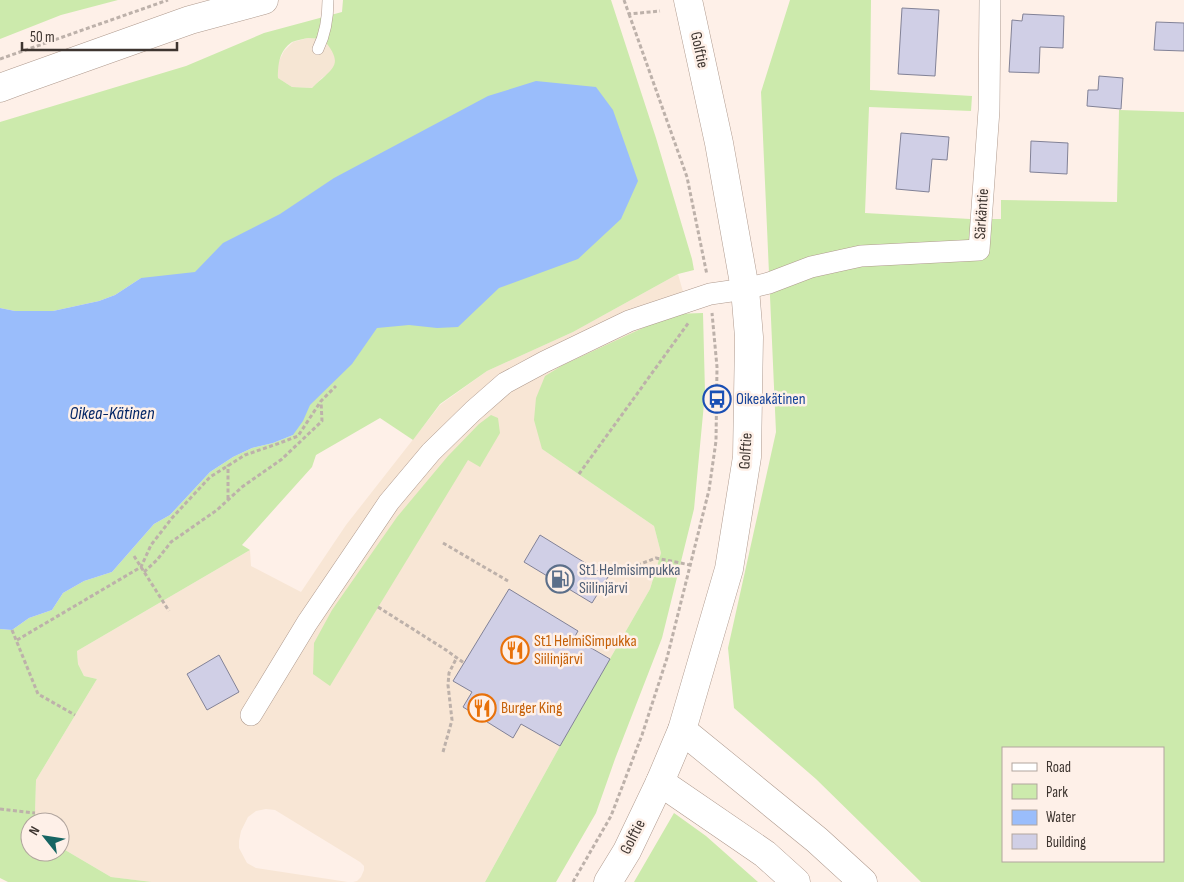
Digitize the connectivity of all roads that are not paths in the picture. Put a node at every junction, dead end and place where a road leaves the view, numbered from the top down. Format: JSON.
{"nodes":[{"id":1,"x":264,"y":0,"type":"edge"},
{"id":2,"x":328,"y":0,"type":"edge"},
{"id":3,"x":688,"y":0,"type":"edge"},
{"id":4,"x":990,"y":0,"type":"edge"},
{"id":5,"x":318,"y":49,"type":"dead end"},
{"id":6,"x":0,"y":88,"type":"edge"},
{"id":7,"x":745,"y":289,"type":"junction"},
{"id":8,"x":251,"y":715,"type":"dead end"},
{"id":9,"x":682,"y":730,"type":"junction"},
{"id":10,"x":660,"y":782,"type":"junction"},
{"id":11,"x":608,"y":882,"type":"edge"},
{"id":12,"x":796,"y":882,"type":"edge"},
{"id":13,"x":863,"y":882,"type":"edge"}],
"edges":[{"from":1,"to":6,"type":"main road"},
{"from":2,"to":5,"type":"lane"},
{"from":3,"to":7,"type":"main road","name":"Golftie"},
{"from":4,"to":7,"type":"street","name":"Särkäntie"},
{"from":7,"to":8,"type":"street"},
{"from":7,"to":9,"type":"main road","name":"Golftie"},
{"from":9,"to":10,"type":"main road","name":"Golftie"},
{"from":9,"to":13,"type":"main road"},
{"from":10,"to":11,"type":"main road","name":"Golftie"},
{"from":10,"to":12,"type":"main road"}]}
